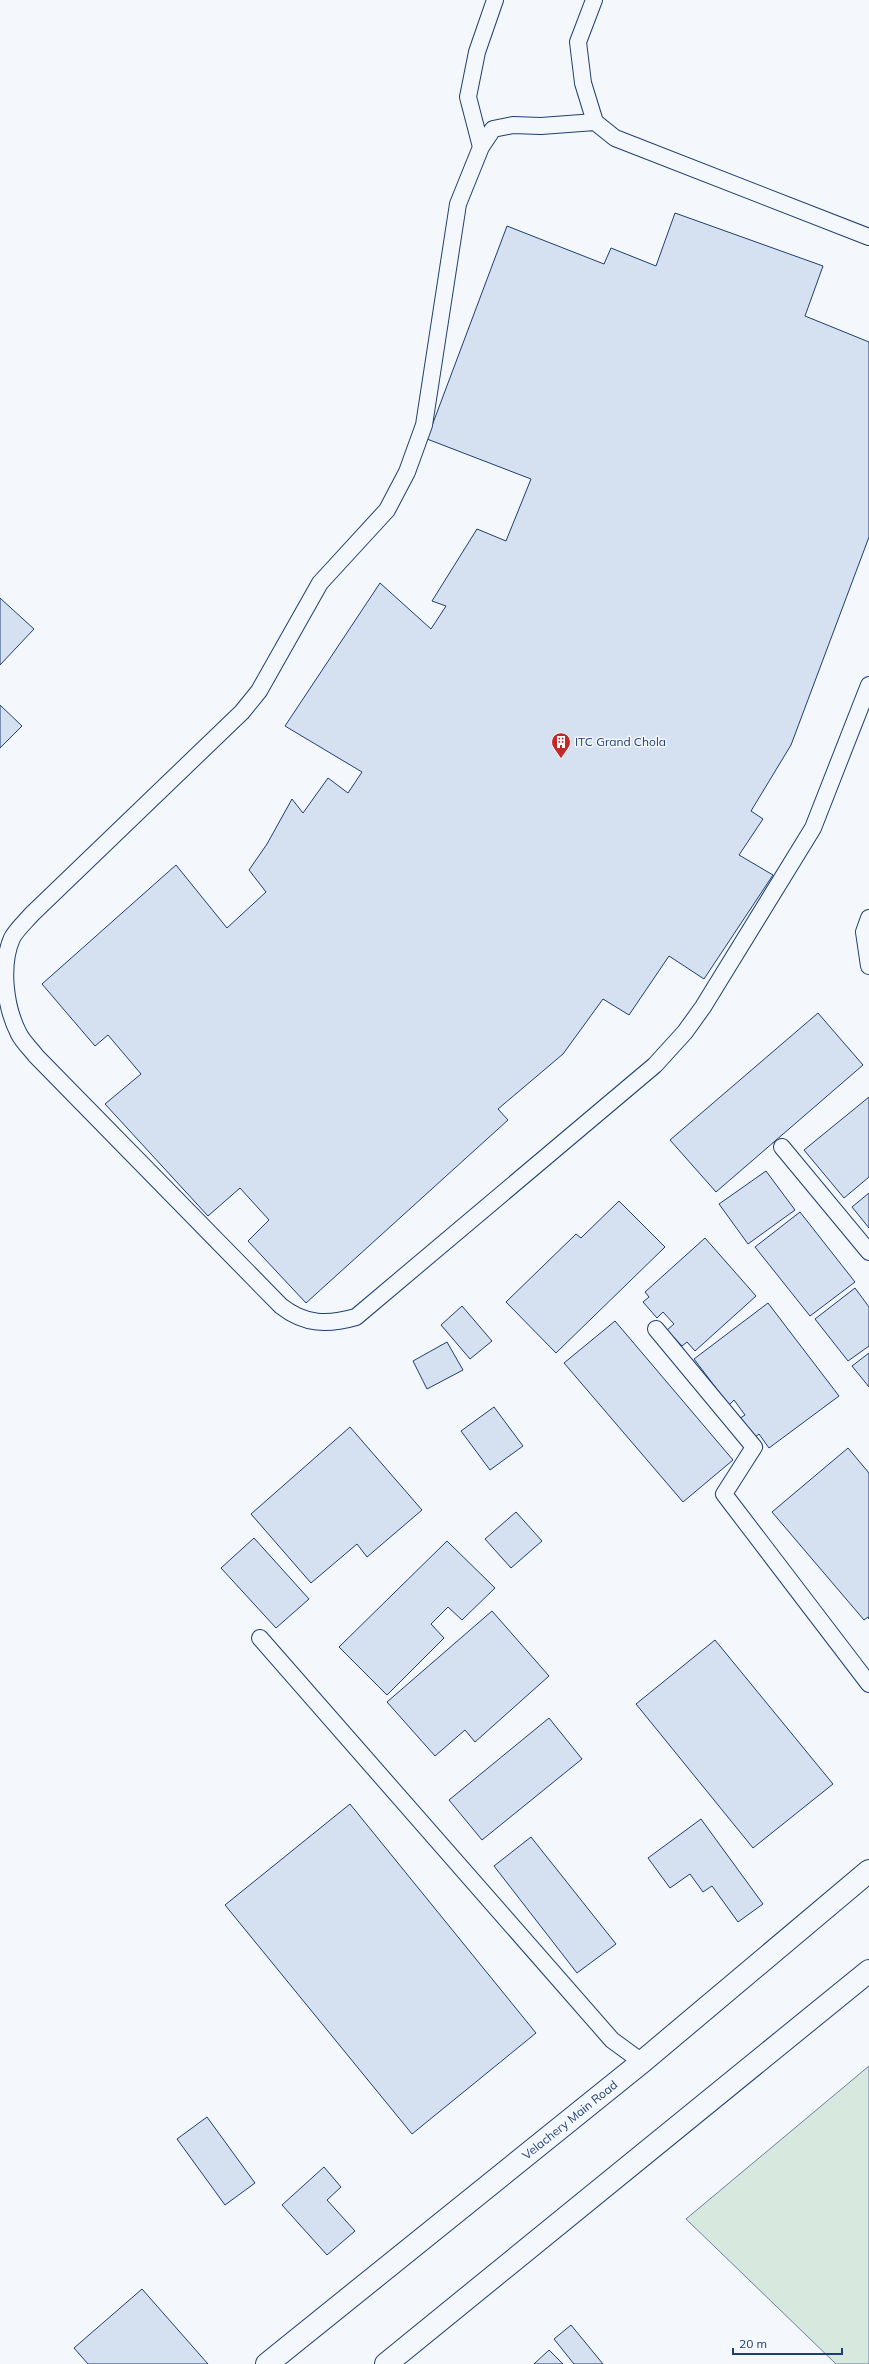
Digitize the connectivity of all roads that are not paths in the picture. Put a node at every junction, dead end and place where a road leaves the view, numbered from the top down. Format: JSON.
{"nodes":[{"id":1,"x":495,"y":0,"type":"edge"},
{"id":2,"x":594,"y":0,"type":"edge"},
{"id":3,"x":595,"y":122,"type":"junction"},
{"id":4,"x":480,"y":147,"type":"junction"},
{"id":5,"x":869,"y":237,"type":"edge"},
{"id":6,"x":869,"y":685,"type":"edge"},
{"id":7,"x":869,"y":918,"type":"edge"},
{"id":8,"x":869,"y":966,"type":"edge"},
{"id":9,"x":782,"y":1147,"type":"dead end"},
{"id":10,"x":869,"y":1252,"type":"edge"},
{"id":11,"x":656,"y":1329,"type":"dead end"},
{"id":12,"x":260,"y":1638,"type":"dead end"},
{"id":13,"x":869,"y":1684,"type":"edge"},
{"id":14,"x":869,"y":1871,"type":"edge"},
{"id":15,"x":869,"y":1971,"type":"edge"},
{"id":16,"x":642,"y":2062,"type":"junction"},
{"id":17,"x":267,"y":2364,"type":"edge"},
{"id":18,"x":386,"y":2364,"type":"edge"}],
"edges":[{"from":1,"to":4,"type":"lane"},
{"from":2,"to":3,"type":"lane"},
{"from":3,"to":4,"type":"lane"},
{"from":3,"to":5,"type":"lane"},
{"from":4,"to":6,"type":"lane"},
{"from":7,"to":8,"type":"lane"},
{"from":9,"to":10,"type":"lane"},
{"from":11,"to":13,"type":"lane"},
{"from":12,"to":16,"type":"lane"},
{"from":14,"to":16,"type":"main road","name":"Velachery Main Road"},
{"from":15,"to":18,"type":"main road"},
{"from":16,"to":17,"type":"main road","name":"Velachery Main Road"}]}
